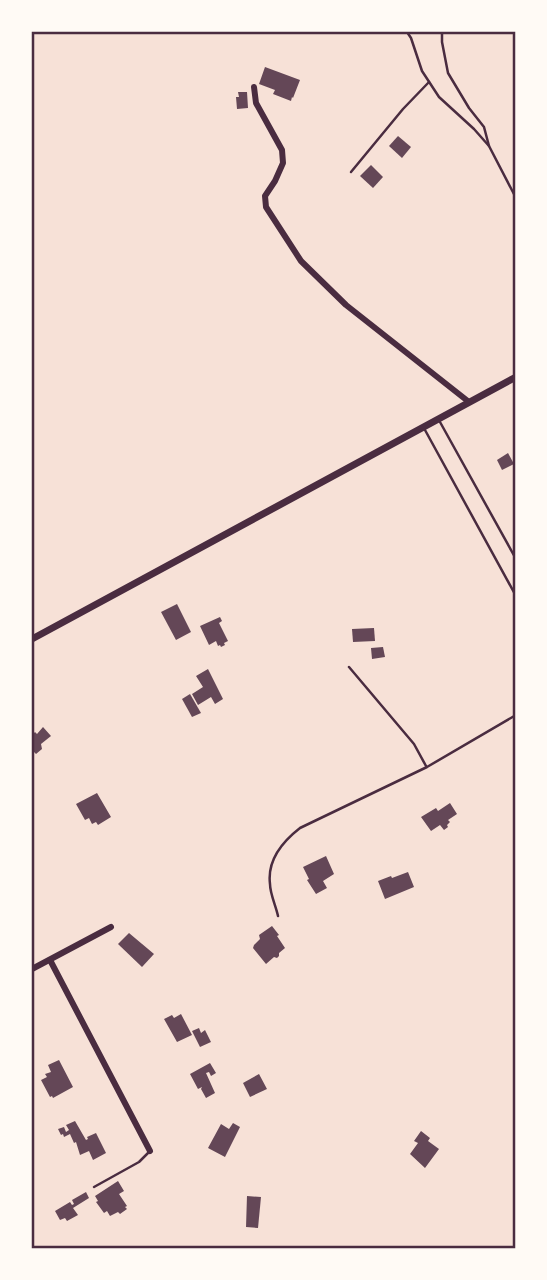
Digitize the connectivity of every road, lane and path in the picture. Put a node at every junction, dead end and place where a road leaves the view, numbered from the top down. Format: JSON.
{"nodes":[{"id":1,"x":442,"y":32,"type":"edge"},
{"id":2,"x":409,"y":33,"type":"edge"},
{"id":3,"x":429,"y":82,"type":"junction"},
{"id":4,"x":254,"y":87,"type":"dead end"},
{"id":5,"x":489,"y":146,"type":"junction"},
{"id":6,"x":351,"y":172,"type":"dead end"},
{"id":7,"x":516,"y":198,"type":"edge"},
{"id":8,"x":516,"y":377,"type":"edge"},
{"id":9,"x":469,"y":402,"type":"junction"},
{"id":10,"x":438,"y":419,"type":"junction"},
{"id":11,"x":423,"y":427,"type":"junction"},
{"id":12,"x":516,"y":559,"type":"edge"},
{"id":13,"x":516,"y":596,"type":"edge"},
{"id":14,"x":32,"y":639,"type":"edge"},
{"id":15,"x":349,"y":667,"type":"dead end"},
{"id":16,"x":516,"y":715,"type":"edge"},
{"id":17,"x":427,"y":767,"type":"junction"},
{"id":18,"x":278,"y":916,"type":"dead end"},
{"id":19,"x":111,"y":928,"type":"dead end"},
{"id":20,"x":50,"y":960,"type":"junction"},
{"id":21,"x":32,"y":970,"type":"edge"},
{"id":22,"x":149,"y":1151,"type":"joint"},
{"id":23,"x":94,"y":1187,"type":"dead end"}],
"edges":[{"from":1,"to":5,"type":"lane"},
{"from":2,"to":3,"type":"lane"},
{"from":3,"to":5,"type":"lane"},
{"from":3,"to":6,"type":"lane"},
{"from":4,"to":9,"type":"street"},
{"from":5,"to":7,"type":"lane"},
{"from":8,"to":9,"type":"street"},
{"from":9,"to":10,"type":"street"},
{"from":10,"to":11,"type":"street"},
{"from":10,"to":12,"type":"lane"},
{"from":11,"to":13,"type":"lane"},
{"from":11,"to":14,"type":"street"},
{"from":15,"to":17,"type":"lane"},
{"from":16,"to":17,"type":"lane"},
{"from":17,"to":18,"type":"lane"},
{"from":19,"to":20,"type":"street"},
{"from":20,"to":21,"type":"street"},
{"from":20,"to":22,"type":"street"},
{"from":22,"to":23,"type":"lane"}]}
